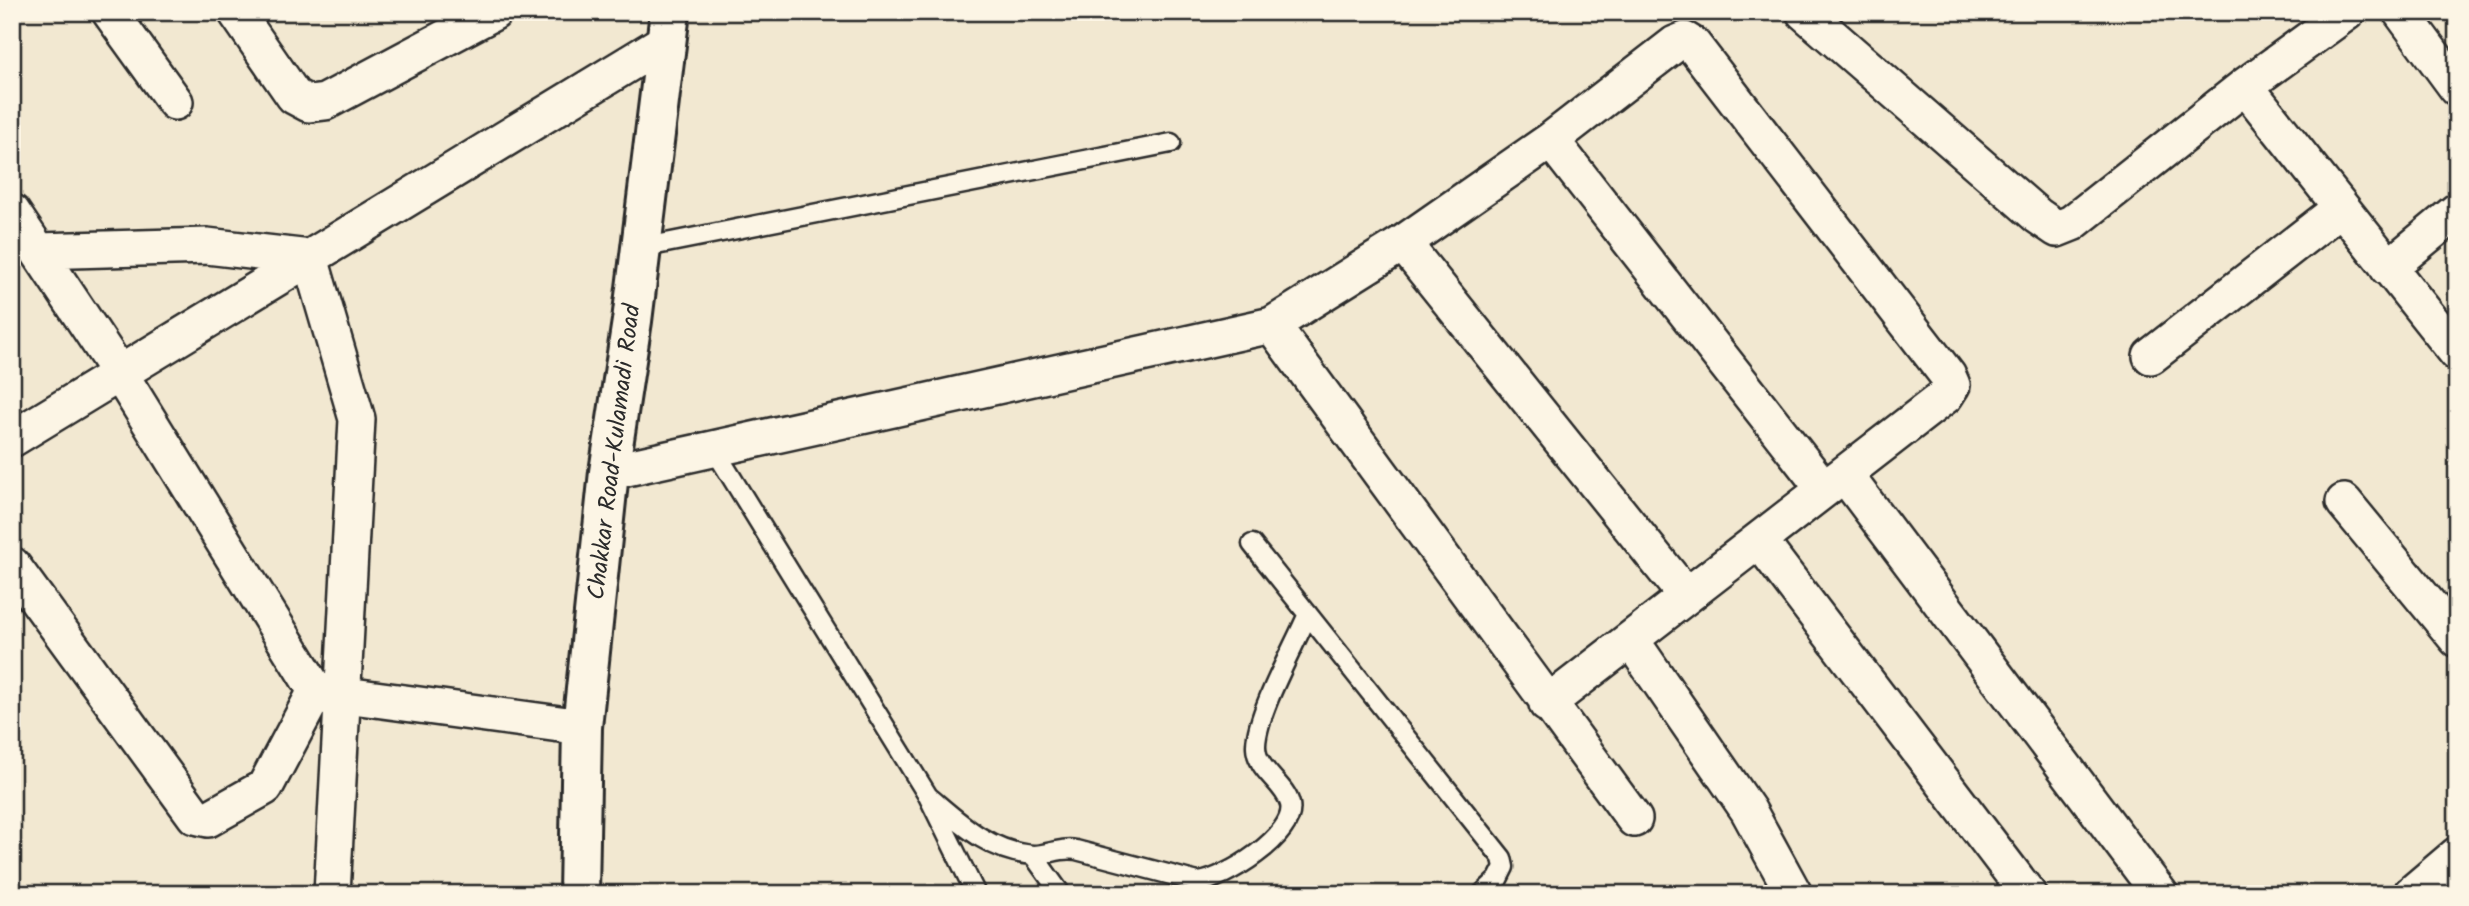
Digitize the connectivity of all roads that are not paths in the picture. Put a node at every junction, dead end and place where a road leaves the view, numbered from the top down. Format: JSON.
{"nodes":[{"id":1,"x":110,"y":12,"type":"edge"},
{"id":2,"x":236,"y":12,"type":"edge"},
{"id":3,"x":1804,"y":12,"type":"edge"},
{"id":4,"x":2347,"y":12,"type":"edge"},
{"id":5,"x":2401,"y":12,"type":"edge"},
{"id":6,"x":470,"y":17,"type":"edge"},
{"id":7,"x":668,"y":27,"type":"edge"},
{"id":8,"x":2245,"y":86,"type":"junction"},
{"id":9,"x":2457,"y":88,"type":"edge"},
{"id":10,"x":175,"y":102,"type":"dead end"},
{"id":11,"x":1551,"y":140,"type":"junction"},
{"id":12,"x":1171,"y":143,"type":"dead end"},
{"id":13,"x":2341,"y":208,"type":"junction"},
{"id":14,"x":2457,"y":211,"type":"edge"},
{"id":15,"x":12,"y":212,"type":"edge"},
{"id":16,"x":1403,"y":243,"type":"junction"},
{"id":17,"x":641,"y":248,"type":"junction"},
{"id":18,"x":39,"y":251,"type":"junction"},
{"id":19,"x":310,"y":258,"type":"junction"},
{"id":20,"x":2388,"y":268,"type":"junction"},
{"id":21,"x":1272,"y":325,"type":"junction"},
{"id":22,"x":2457,"y":353,"type":"edge"},
{"id":23,"x":2151,"y":356,"type":"dead end"},
{"id":24,"x":120,"y":374,"type":"junction"},
{"id":25,"x":12,"y":439,"type":"edge"},
{"id":26,"x":714,"y":449,"type":"junction"},
{"id":27,"x":609,"y":471,"type":"junction"},
{"id":28,"x":1834,"y":482,"type":"junction"},
{"id":29,"x":2344,"y":502,"type":"dead end"},
{"id":30,"x":1759,"y":540,"type":"junction"},
{"id":31,"x":1252,"y":544,"type":"dead end"},
{"id":32,"x":12,"y":565,"type":"edge"},
{"id":33,"x":1686,"y":596,"type":"junction"},
{"id":34,"x":1308,"y":614,"type":"junction"},
{"id":35,"x":2457,"y":639,"type":"edge"},
{"id":36,"x":1631,"y":640,"type":"junction"},
{"id":37,"x":328,"y":693,"type":"junction"},
{"id":38,"x":1547,"y":704,"type":"junction"},
{"id":39,"x":582,"y":727,"type":"junction"},
{"id":40,"x":928,"y":796,"type":"junction"},
{"id":41,"x":1634,"y":819,"type":"dead end"},
{"id":42,"x":1033,"y":855,"type":"junction"},
{"id":43,"x":2457,"y":855,"type":"edge"},
{"id":44,"x":2149,"y":890,"type":"edge"},
{"id":45,"x":332,"y":894,"type":"edge"},
{"id":46,"x":579,"y":894,"type":"edge"},
{"id":47,"x":976,"y":894,"type":"edge"},
{"id":48,"x":1061,"y":894,"type":"edge"},
{"id":49,"x":1482,"y":894,"type":"edge"},
{"id":50,"x":1794,"y":894,"type":"edge"},
{"id":51,"x":2028,"y":894,"type":"edge"},
{"id":52,"x":2411,"y":894,"type":"edge"}],
"edges":[{"from":1,"to":10,"type":"street"},
{"from":2,"to":6,"type":"street"},
{"from":3,"to":8,"type":"street"},
{"from":4,"to":8,"type":"street"},
{"from":5,"to":9,"type":"street"},
{"from":7,"to":17,"type":"street","name":"Chakkar Road-Kulamadi Road"},
{"from":7,"to":19,"type":"street"},
{"from":8,"to":13,"type":"street"},
{"from":11,"to":16,"type":"street"},
{"from":11,"to":28,"type":"street"},
{"from":11,"to":28,"type":"street"},
{"from":12,"to":17,"type":"lane"},
{"from":13,"to":20,"type":"street"},
{"from":13,"to":23,"type":"street"},
{"from":14,"to":20,"type":"street"},
{"from":15,"to":18,"type":"street"},
{"from":16,"to":21,"type":"street"},
{"from":16,"to":33,"type":"street"},
{"from":17,"to":27,"type":"street","name":"Chakkar Road-Kulamadi Road"},
{"from":18,"to":19,"type":"street"},
{"from":18,"to":24,"type":"street"},
{"from":19,"to":24,"type":"street"},
{"from":19,"to":37,"type":"street"},
{"from":20,"to":22,"type":"street"},
{"from":21,"to":26,"type":"street"},
{"from":21,"to":38,"type":"street"},
{"from":24,"to":25,"type":"street"},
{"from":24,"to":37,"type":"street"},
{"from":26,"to":27,"type":"street"},
{"from":26,"to":40,"type":"lane"},
{"from":27,"to":39,"type":"street","name":"Chakkar Road-Kulamadi Road"},
{"from":28,"to":30,"type":"street"},
{"from":28,"to":44,"type":"street"},
{"from":29,"to":35,"type":"street"},
{"from":30,"to":33,"type":"street"},
{"from":30,"to":51,"type":"street"},
{"from":31,"to":34,"type":"lane"},
{"from":32,"to":37,"type":"street"},
{"from":33,"to":36,"type":"street"},
{"from":34,"to":42,"type":"lane"},
{"from":34,"to":49,"type":"lane"},
{"from":36,"to":38,"type":"street"},
{"from":36,"to":50,"type":"street"},
{"from":37,"to":39,"type":"street"},
{"from":37,"to":45,"type":"street"},
{"from":38,"to":41,"type":"street"},
{"from":39,"to":46,"type":"street","name":"Chakkar Road-Kulamadi Road"},
{"from":40,"to":42,"type":"lane"},
{"from":40,"to":47,"type":"lane"},
{"from":42,"to":48,"type":"lane"},
{"from":43,"to":52,"type":"street"}]}
